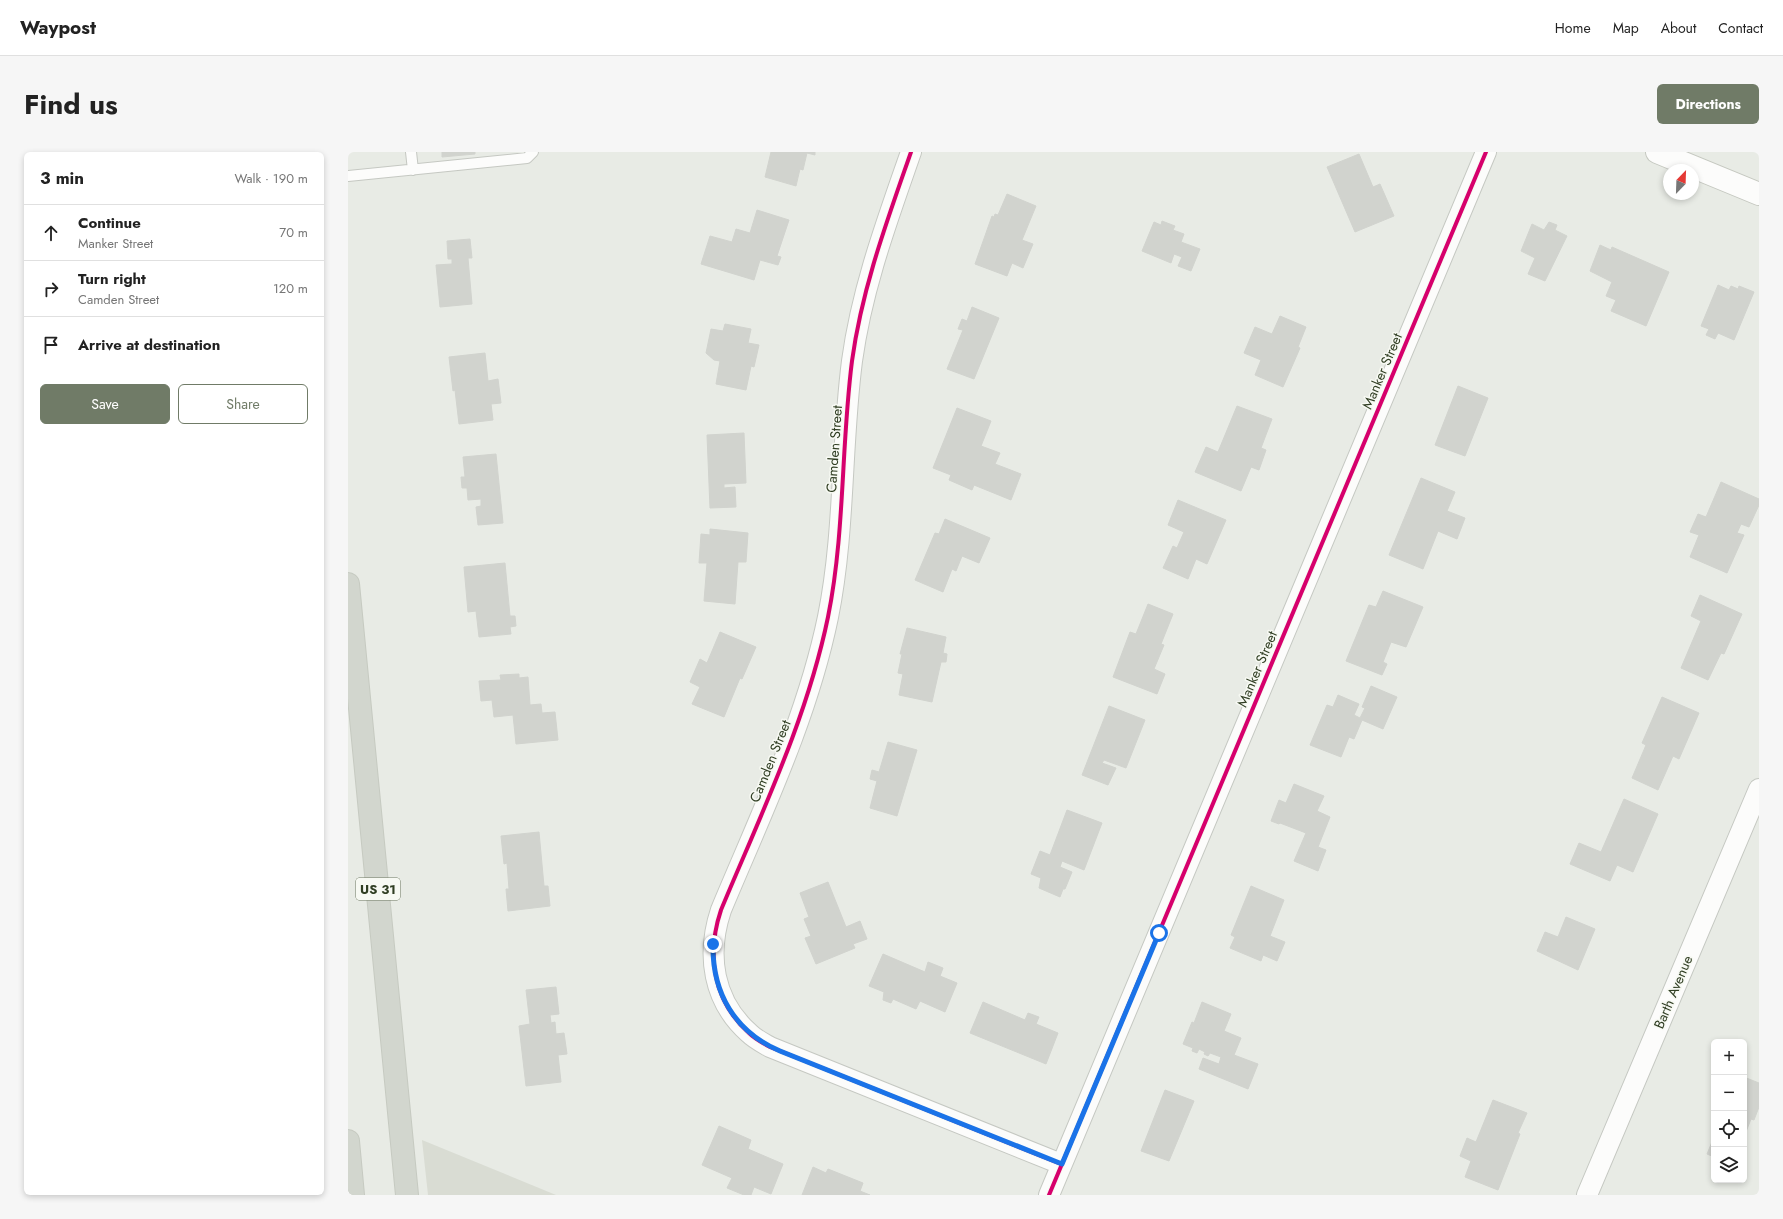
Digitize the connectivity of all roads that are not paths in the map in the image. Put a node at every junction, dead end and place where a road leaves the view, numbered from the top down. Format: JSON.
{"nodes":[{"id":1,"x":411,"y":152,"type":"edge"},
{"id":2,"x":533,"y":152,"type":"edge"},
{"id":3,"x":911,"y":152,"type":"edge"},
{"id":4,"x":1486,"y":152,"type":"edge"},
{"id":5,"x":1660,"y":153,"type":"edge"},
{"id":6,"x":413,"y":170,"type":"junction"},
{"id":7,"x":348,"y":176,"type":"edge"},
{"id":8,"x":1759,"y":194,"type":"edge"},
{"id":9,"x":348,"y":584,"type":"edge"},
{"id":10,"x":1759,"y":789,"type":"edge"},
{"id":11,"x":348,"y":1141,"type":"edge"},
{"id":12,"x":1062,"y":1164,"type":"junction"},
{"id":13,"x":351,"y":1187,"type":"edge"},
{"id":14,"x":407,"y":1195,"type":"edge"},
{"id":15,"x":1048,"y":1195,"type":"edge"},
{"id":16,"x":1587,"y":1195,"type":"edge"}],
"edges":[{"from":1,"to":6,"type":"lane"},
{"from":2,"to":6,"type":"lane"},
{"from":3,"to":12,"type":"street","name":"Camden Street"},
{"from":4,"to":12,"type":"street","name":"Manker Street"},
{"from":5,"to":8,"type":"main road"},
{"from":6,"to":7,"type":"lane"},
{"from":9,"to":14,"type":"main road","number":"US 31"},
{"from":10,"to":16,"type":"street","name":"Barth Avenue"},
{"from":11,"to":13,"type":"main road"},
{"from":12,"to":15,"type":"street","name":"Manker Street"}]}
